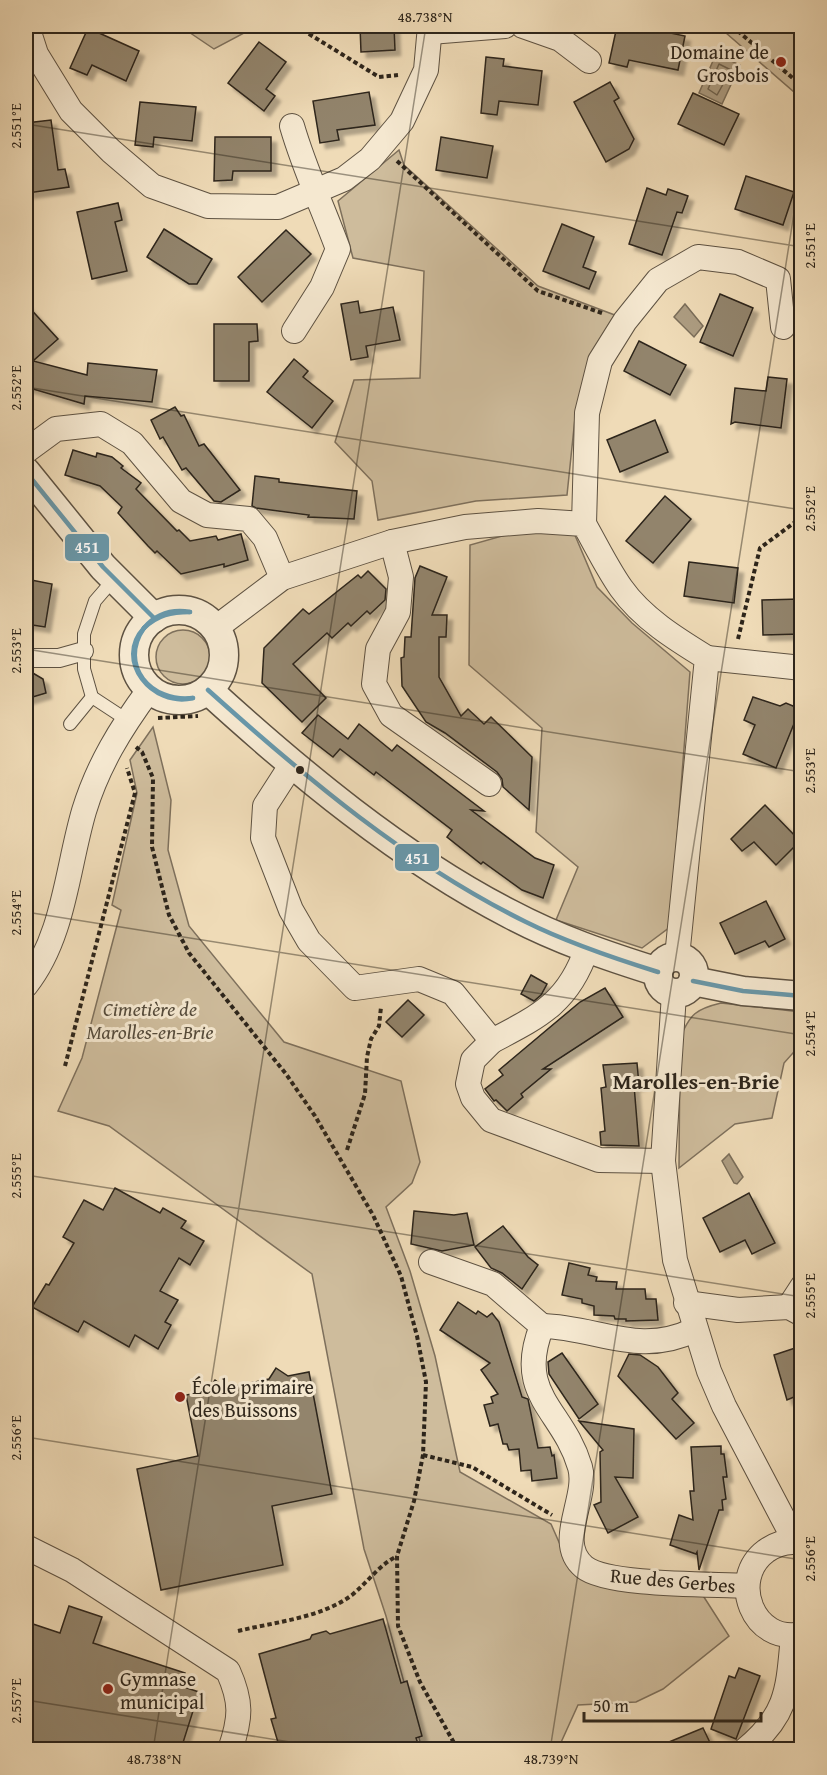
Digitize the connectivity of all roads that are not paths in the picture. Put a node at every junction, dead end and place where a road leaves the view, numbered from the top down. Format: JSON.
{"nodes":[{"id":1,"x":27,"y":26,"type":"edge"},
{"id":2,"x":505,"y":26,"type":"edge"},
{"id":3,"x":523,"y":26,"type":"edge"},
{"id":4,"x":430,"y":29,"type":"edge"},
{"id":5,"x":589,"y":61,"type":"dead end"},
{"id":6,"x":292,"y":126,"type":"dead end"},
{"id":7,"x":317,"y":191,"type":"junction"},
{"id":8,"x":783,"y":327,"type":"dead end"},
{"id":9,"x":294,"y":331,"type":"dead end"},
{"id":10,"x":26,"y":451,"type":"edge"},
{"id":11,"x":26,"y":472,"type":"edge"},
{"id":12,"x":584,"y":524,"type":"junction"},
{"id":13,"x":392,"y":542,"type":"junction"},
{"id":14,"x":282,"y":578,"type":"junction"},
{"id":15,"x":114,"y":579,"type":"junction"},
{"id":16,"x":154,"y":618,"type":"junction"},
{"id":17,"x":217,"y":627,"type":"junction"},
{"id":18,"x":84,"y":651,"type":"junction"},
{"id":19,"x":706,"y":657,"type":"junction"},
{"id":20,"x":26,"y":658,"type":"edge"},
{"id":21,"x":801,"y":668,"type":"edge"},
{"id":22,"x":149,"y":690,"type":"junction"},
{"id":23,"x":92,"y":697,"type":"junction"},
{"id":24,"x":205,"y":703,"type":"junction"},
{"id":25,"x":70,"y":724,"type":"dead end"},
{"id":26,"x":133,"y":729,"type":"junction"},
{"id":27,"x":292,"y":764,"type":"junction"},
{"id":28,"x":489,"y":784,"type":"dead end"},
{"id":29,"x":587,"y":948,"type":"junction"},
{"id":30,"x":675,"y":976,"type":"junction"},
{"id":31,"x":26,"y":985,"type":"edge"},
{"id":32,"x":801,"y":996,"type":"edge"},
{"id":33,"x":492,"y":1041,"type":"junction"},
{"id":34,"x":663,"y":1161,"type":"junction"},
{"id":35,"x":430,"y":1262,"type":"dead end"},
{"id":36,"x":686,"y":1303,"type":"junction"},
{"id":37,"x":797,"y":1303,"type":"edge"},
{"id":38,"x":542,"y":1326,"type":"junction"},
{"id":39,"x":694,"y":1330,"type":"junction"},
{"id":40,"x":798,"y":1542,"type":"edge"},
{"id":41,"x":26,"y":1547,"type":"edge"},
{"id":42,"x":746,"y":1586,"type":"junction"},
{"id":43,"x":797,"y":1635,"type":"edge"},
{"id":44,"x":230,"y":1749,"type":"edge"},
{"id":45,"x":745,"y":1749,"type":"edge"}],
"edges":[{"from":1,"to":7,"type":"street"},
{"from":2,"to":4,"type":"street"},
{"from":3,"to":5,"type":"street"},
{"from":4,"to":7,"type":"street"},
{"from":6,"to":7,"type":"street"},
{"from":7,"to":9,"type":"street"},
{"from":8,"to":12,"type":"street"},
{"from":10,"to":14,"type":"street"},
{"from":11,"to":15,"type":"street"},
{"from":12,"to":13,"type":"street"},
{"from":12,"to":19,"type":"street"},
{"from":13,"to":14,"type":"street"},
{"from":13,"to":28,"type":"street"},
{"from":14,"to":17,"type":"street"},
{"from":15,"to":16,"type":"street"},
{"from":15,"to":18,"type":"lane"},
{"from":16,"to":17,"type":"street"},
{"from":16,"to":22,"type":"street"},
{"from":17,"to":24,"type":"street"},
{"from":18,"to":20,"type":"street"},
{"from":18,"to":23,"type":"lane"},
{"from":19,"to":21,"type":"street"},
{"from":19,"to":30,"type":"street"},
{"from":22,"to":24,"type":"street"},
{"from":22,"to":26,"type":"street"},
{"from":23,"to":25,"type":"lane"},
{"from":23,"to":26,"type":"lane"},
{"from":24,"to":27,"type":"street"},
{"from":26,"to":31,"type":"street"},
{"from":27,"to":29,"type":"street"},
{"from":27,"to":33,"type":"street"},
{"from":29,"to":30,"type":"street"},
{"from":29,"to":33,"type":"street"},
{"from":30,"to":32,"type":"street"},
{"from":30,"to":34,"type":"street"},
{"from":33,"to":34,"type":"street"},
{"from":34,"to":36,"type":"street"},
{"from":35,"to":38,"type":"street"},
{"from":36,"to":37,"type":"street"},
{"from":36,"to":39,"type":"street"},
{"from":38,"to":39,"type":"street"},
{"from":38,"to":42,"type":"street","name":"Rue des Gerbes"},
{"from":39,"to":40,"type":"street"},
{"from":40,"to":42,"type":"street"},
{"from":41,"to":44,"type":"street"},
{"from":42,"to":43,"type":"street"},
{"from":43,"to":45,"type":"street"}]}
